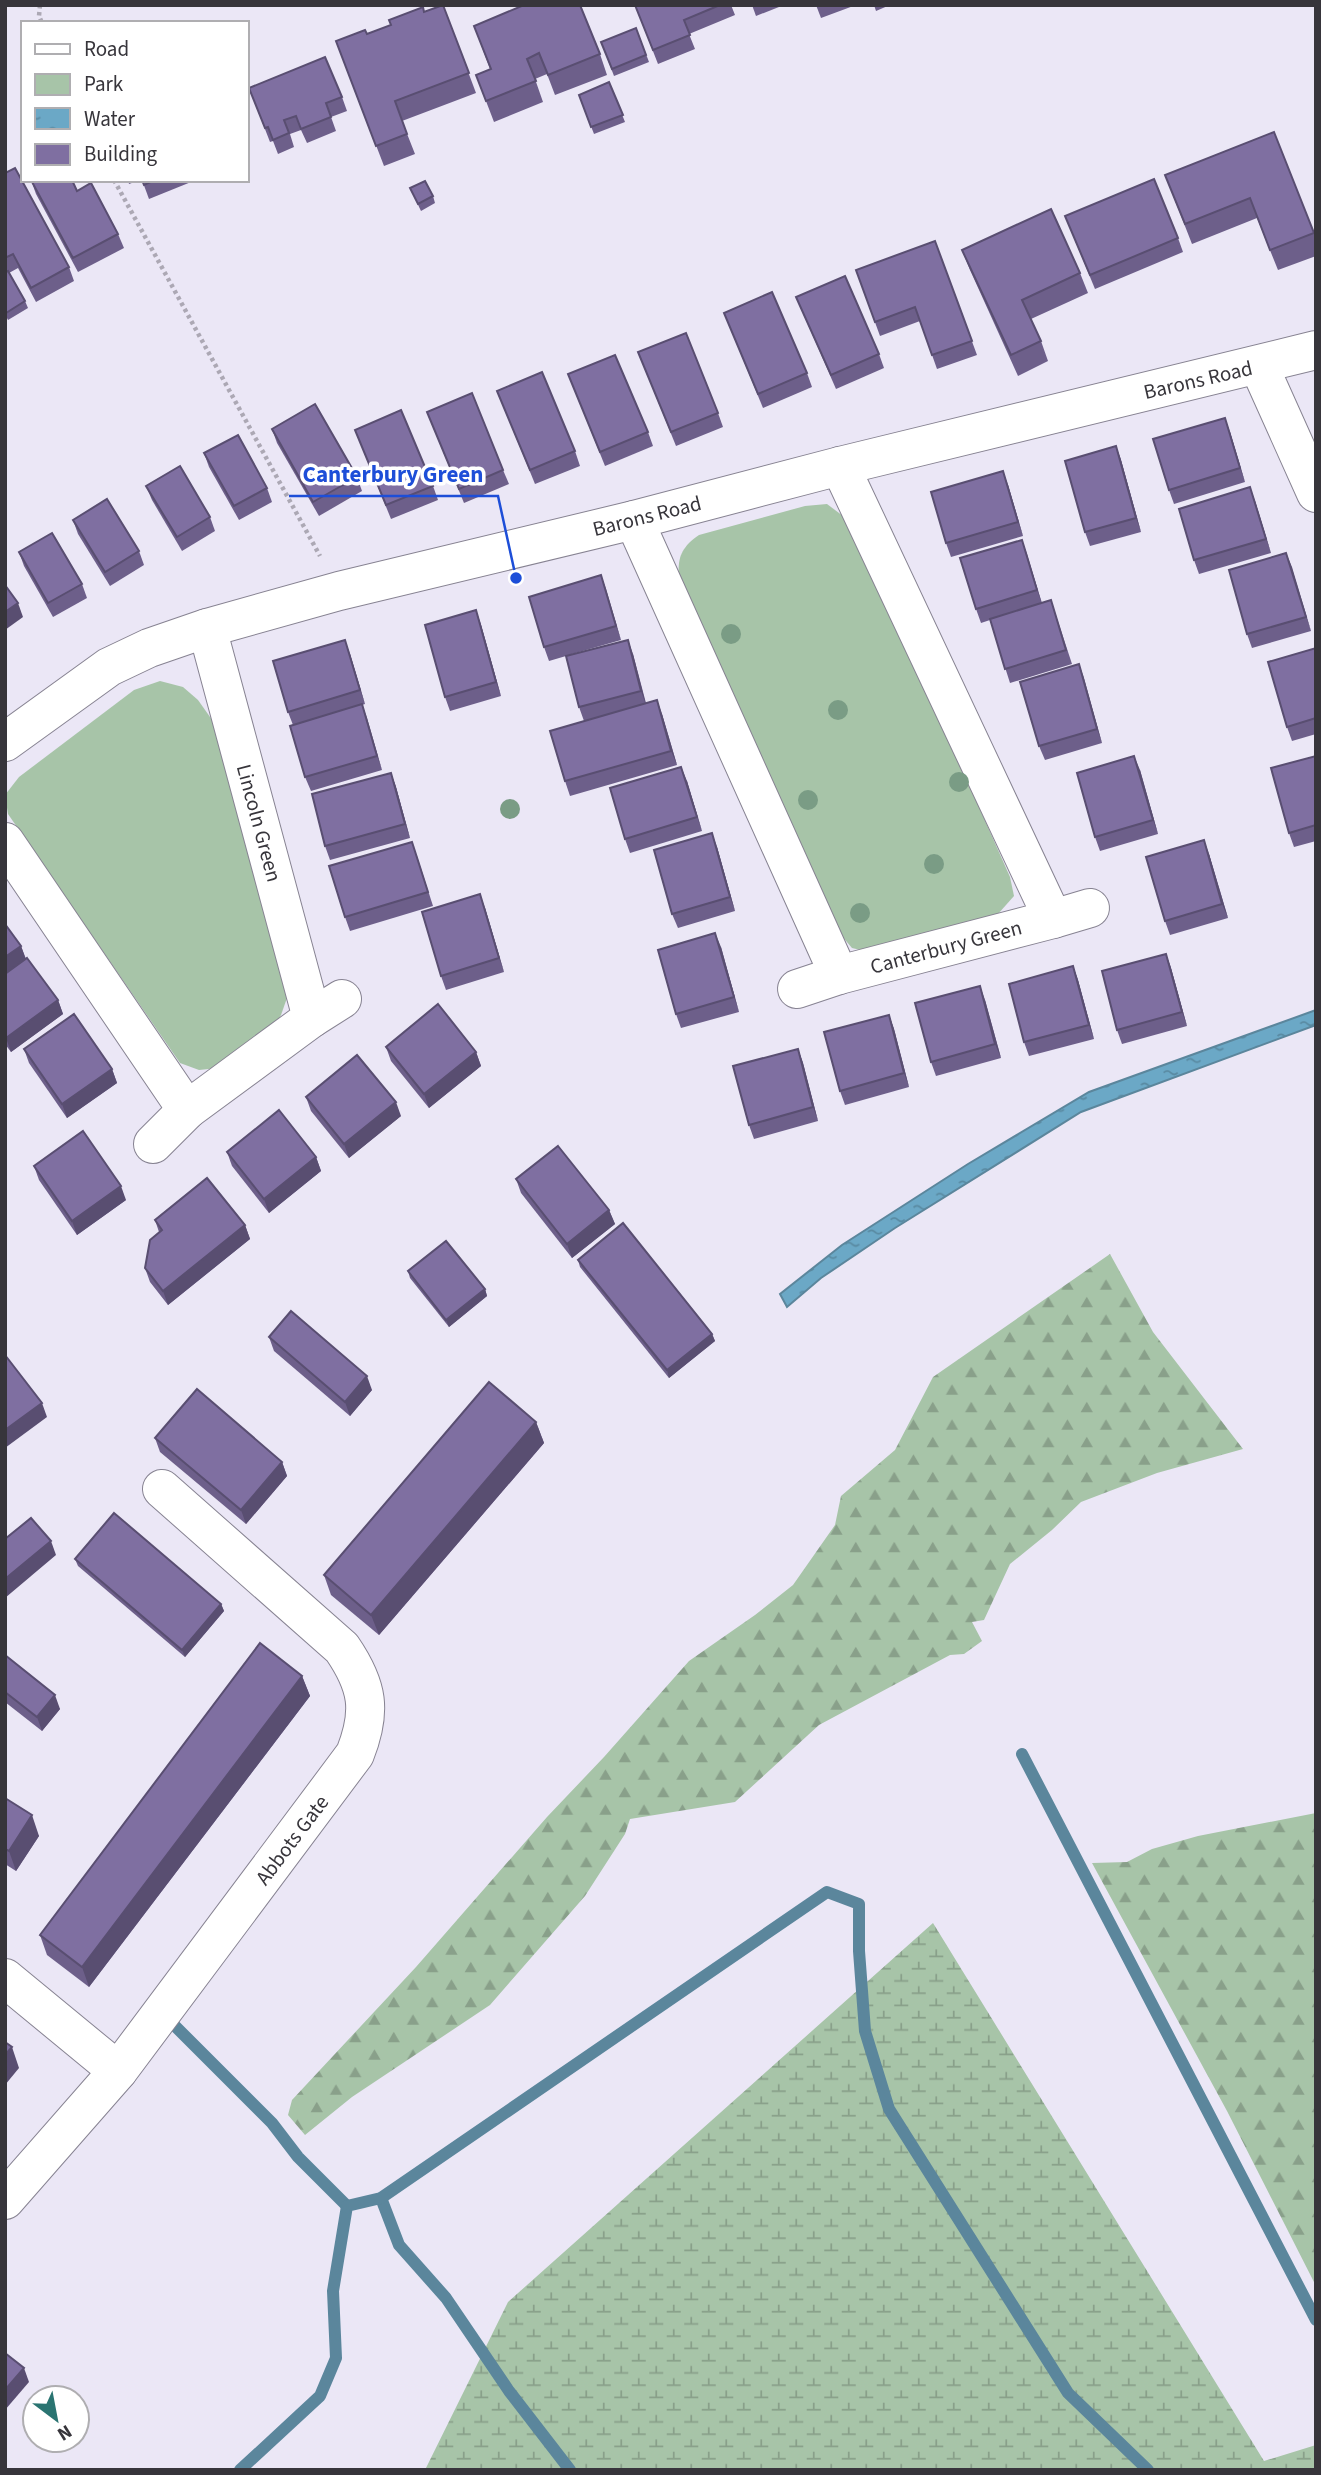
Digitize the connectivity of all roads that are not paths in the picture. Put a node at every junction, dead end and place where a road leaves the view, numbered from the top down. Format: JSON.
{"nodes":[{"id":1,"x":1316,"y":351,"type":"edge"},
{"id":2,"x":1259,"y":366,"type":"junction"},
{"id":3,"x":840,"y":466,"type":"junction"},
{"id":4,"x":1316,"y":493,"type":"edge"},
{"id":5,"x":634,"y":520,"type":"junction"},
{"id":6,"x":207,"y":628,"type":"junction"},
{"id":7,"x":5,"y":743,"type":"edge"},
{"id":8,"x":5,"y":842,"type":"edge"},
{"id":9,"x":1090,"y":908,"type":"dead end"},
{"id":10,"x":1053,"y":919,"type":"junction"},
{"id":11,"x":839,"y":975,"type":"junction"},
{"id":12,"x":797,"y":989,"type":"dead end"},
{"id":13,"x":187,"y":1110,"type":"junction"},
{"id":14,"x":153,"y":1144,"type":"dead end"},
{"id":15,"x":162,"y":1489,"type":"dead end"},
{"id":16,"x":5,"y":1978,"type":"edge"},
{"id":17,"x":118,"y":2071,"type":"junction"},
{"id":18,"x":5,"y":2200,"type":"edge"}],
"edges":[{"from":1,"to":2,"type":"street","name":"Barons Road"},
{"from":2,"to":3,"type":"street","name":"Barons Road"},
{"from":2,"to":4,"type":"street"},
{"from":3,"to":5,"type":"street","name":"Barons Road"},
{"from":3,"to":10,"type":"street","name":"Canterbury Green"},
{"from":5,"to":6,"type":"street","name":"Barons Road"},
{"from":5,"to":11,"type":"street"},
{"from":6,"to":7,"type":"street","name":"Barons Road"},
{"from":6,"to":13,"type":"street","name":"Lincoln Green"},
{"from":8,"to":13,"type":"street"},
{"from":9,"to":10,"type":"street","name":"Canterbury Green"},
{"from":10,"to":11,"type":"street","name":"Canterbury Green"},
{"from":11,"to":12,"type":"street","name":"Canterbury Green"},
{"from":13,"to":14,"type":"street","name":"Lincoln Green"},
{"from":15,"to":17,"type":"street","name":"Abbots Gate"},
{"from":16,"to":17,"type":"street"},
{"from":17,"to":18,"type":"street","name":"Abbots Gate"}]}
